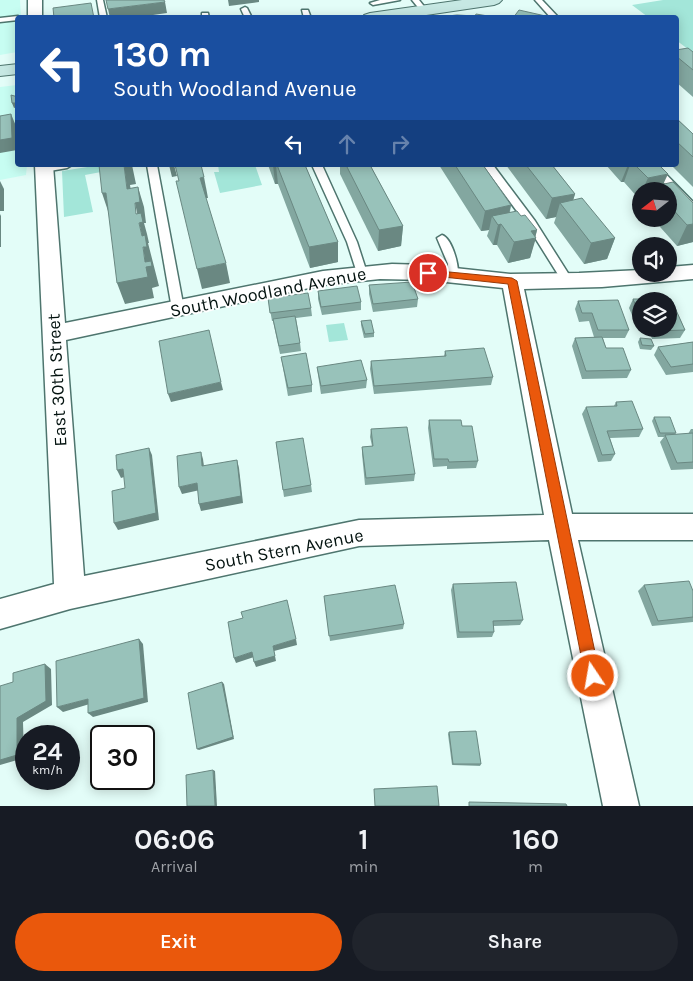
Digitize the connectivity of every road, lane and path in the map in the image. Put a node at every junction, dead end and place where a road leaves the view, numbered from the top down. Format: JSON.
{"nodes":[{"id":1,"x":34,"y":0,"type":"edge"},
{"id":2,"x":100,"y":0,"type":"edge"},
{"id":3,"x":398,"y":0,"type":"edge"},
{"id":4,"x":494,"y":0,"type":"edge"},
{"id":5,"x":538,"y":0,"type":"edge"},
{"id":6,"x":474,"y":1,"type":"edge"},
{"id":7,"x":419,"y":5,"type":"edge"},
{"id":8,"x":245,"y":9,"type":"dead end"},
{"id":9,"x":373,"y":9,"type":"edge"},
{"id":10,"x":35,"y":15,"type":"edge"},
{"id":11,"x":103,"y":15,"type":"edge"},
{"id":12,"x":248,"y":15,"type":"edge"},
{"id":13,"x":553,"y":15,"type":"edge"},
{"id":14,"x":15,"y":18,"type":"edge"},
{"id":15,"x":0,"y":20,"type":"edge"},
{"id":16,"x":15,"y":68,"type":"edge"},
{"id":17,"x":0,"y":71,"type":"edge"},
{"id":18,"x":52,"y":167,"type":"edge"},
{"id":19,"x":152,"y":167,"type":"edge"},
{"id":20,"x":318,"y":167,"type":"edge"},
{"id":21,"x":489,"y":167,"type":"edge"},
{"id":22,"x":654,"y":167,"type":"edge"},
{"id":23,"x":693,"y":208,"type":"edge"},
{"id":24,"x":442,"y":238,"type":"dead end"},
{"id":25,"x":693,"y":272,"type":"edge"},
{"id":26,"x":362,"y":273,"type":"junction"},
{"id":27,"x":452,"y":276,"type":"junction"},
{"id":28,"x":568,"y":280,"type":"junction"},
{"id":29,"x":512,"y":281,"type":"junction"},
{"id":30,"x":178,"y":308,"type":"junction"},
{"id":31,"x":54,"y":334,"type":"junction"},
{"id":32,"x":561,"y":527,"type":"junction"},
{"id":33,"x":693,"y":527,"type":"edge"},
{"id":34,"x":70,"y":594,"type":"junction"},
{"id":35,"x":0,"y":614,"type":"edge"},
{"id":36,"x":621,"y":806,"type":"edge"}],
"edges":[{"from":1,"to":10,"type":"street"},
{"from":2,"to":11,"type":"lane"},
{"from":3,"to":9,"type":"lane"},
{"from":4,"to":6,"type":"main road"},
{"from":5,"to":13,"type":"lane"},
{"from":6,"to":7,"type":"main road"},
{"from":7,"to":9,"type":"main road"},
{"from":8,"to":12,"type":"lane"},
{"from":14,"to":15,"type":"lane"},
{"from":16,"to":17,"type":"main road"},
{"from":18,"to":31,"type":"street","name":"East 30th Street"},
{"from":19,"to":30,"type":"lane"},
{"from":20,"to":26,"type":"lane"},
{"from":21,"to":28,"type":"lane"},
{"from":22,"to":23,"type":"lane"},
{"from":24,"to":27,"type":"lane"},
{"from":25,"to":28,"type":"street","name":"South Woodland Avenue"},
{"from":26,"to":27,"type":"street","name":"South Woodland Avenue"},
{"from":26,"to":30,"type":"street","name":"South Woodland Avenue"},
{"from":27,"to":29,"type":"street","name":"South Woodland Avenue"},
{"from":28,"to":29,"type":"street","name":"South Woodland Avenue"},
{"from":29,"to":32,"type":"street"},
{"from":30,"to":31,"type":"street","name":"South Woodland Avenue"},
{"from":31,"to":34,"type":"street","name":"East 30th Street"},
{"from":32,"to":33,"type":"street","name":"South Stern Avenue"},
{"from":32,"to":34,"type":"street","name":"South Stern Avenue"},
{"from":32,"to":36,"type":"street"},
{"from":34,"to":35,"type":"street","name":"South Stern Avenue"}]}
